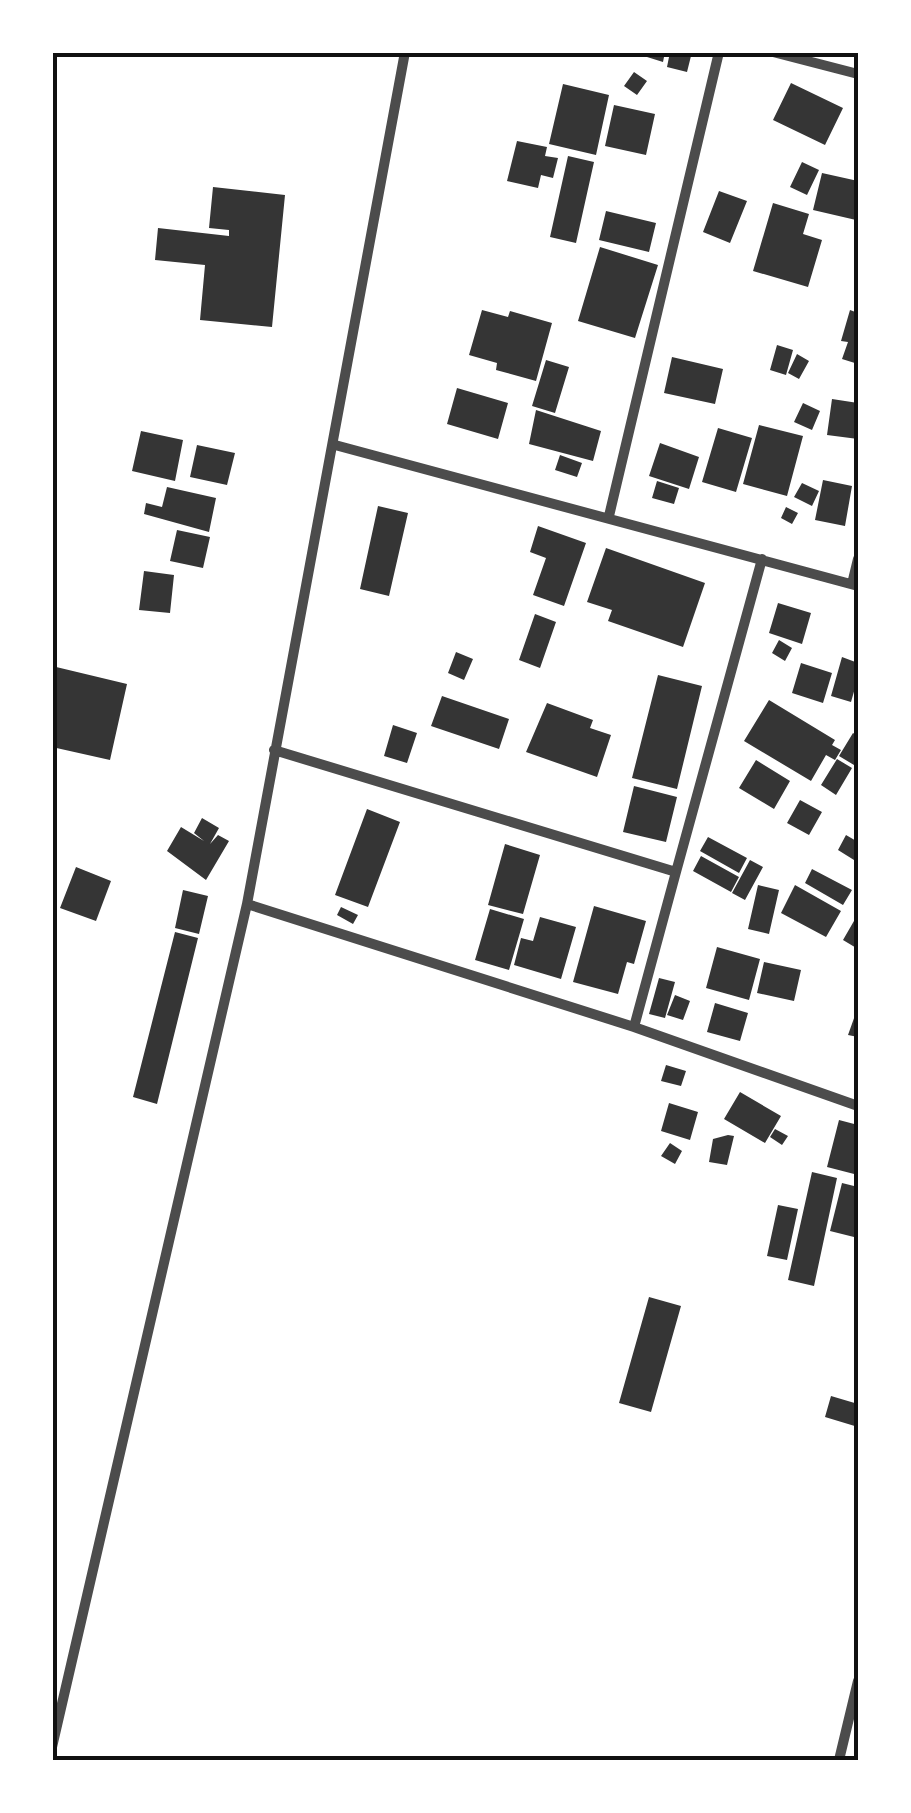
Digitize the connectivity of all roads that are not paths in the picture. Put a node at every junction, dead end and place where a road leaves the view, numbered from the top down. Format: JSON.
{"nodes":[{"id":1,"x":405,"y":52,"type":"edge"},
{"id":2,"x":718,"y":52,"type":"edge"},
{"id":3,"x":773,"y":52,"type":"edge"},
{"id":4,"x":858,"y":74,"type":"edge"},
{"id":5,"x":335,"y":445,"type":"junction"},
{"id":6,"x":609,"y":516,"type":"junction"},
{"id":7,"x":858,"y":559,"type":"edge"},
{"id":8,"x":762,"y":560,"type":"junction"},
{"id":9,"x":855,"y":585,"type":"edge"},
{"id":10,"x":274,"y":750,"type":"junction"},
{"id":11,"x":676,"y":872,"type":"junction"},
{"id":12,"x":247,"y":904,"type":"junction"},
{"id":13,"x":634,"y":1027,"type":"junction"},
{"id":14,"x":858,"y":1106,"type":"edge"},
{"id":15,"x":858,"y":1680,"type":"edge"},
{"id":16,"x":52,"y":1747,"type":"edge"},
{"id":17,"x":839,"y":1760,"type":"edge"}],
"edges":[{"from":1,"to":5,"type":"street"},
{"from":2,"to":6,"type":"street"},
{"from":3,"to":4,"type":"street"},
{"from":5,"to":6,"type":"street"},
{"from":5,"to":10,"type":"street"},
{"from":6,"to":8,"type":"street"},
{"from":7,"to":9,"type":"street"},
{"from":8,"to":9,"type":"street"},
{"from":8,"to":11,"type":"street"},
{"from":10,"to":11,"type":"street"},
{"from":10,"to":12,"type":"street"},
{"from":11,"to":13,"type":"street"},
{"from":12,"to":13,"type":"street"},
{"from":12,"to":16,"type":"street"},
{"from":13,"to":14,"type":"street"},
{"from":15,"to":17,"type":"street"}]}
